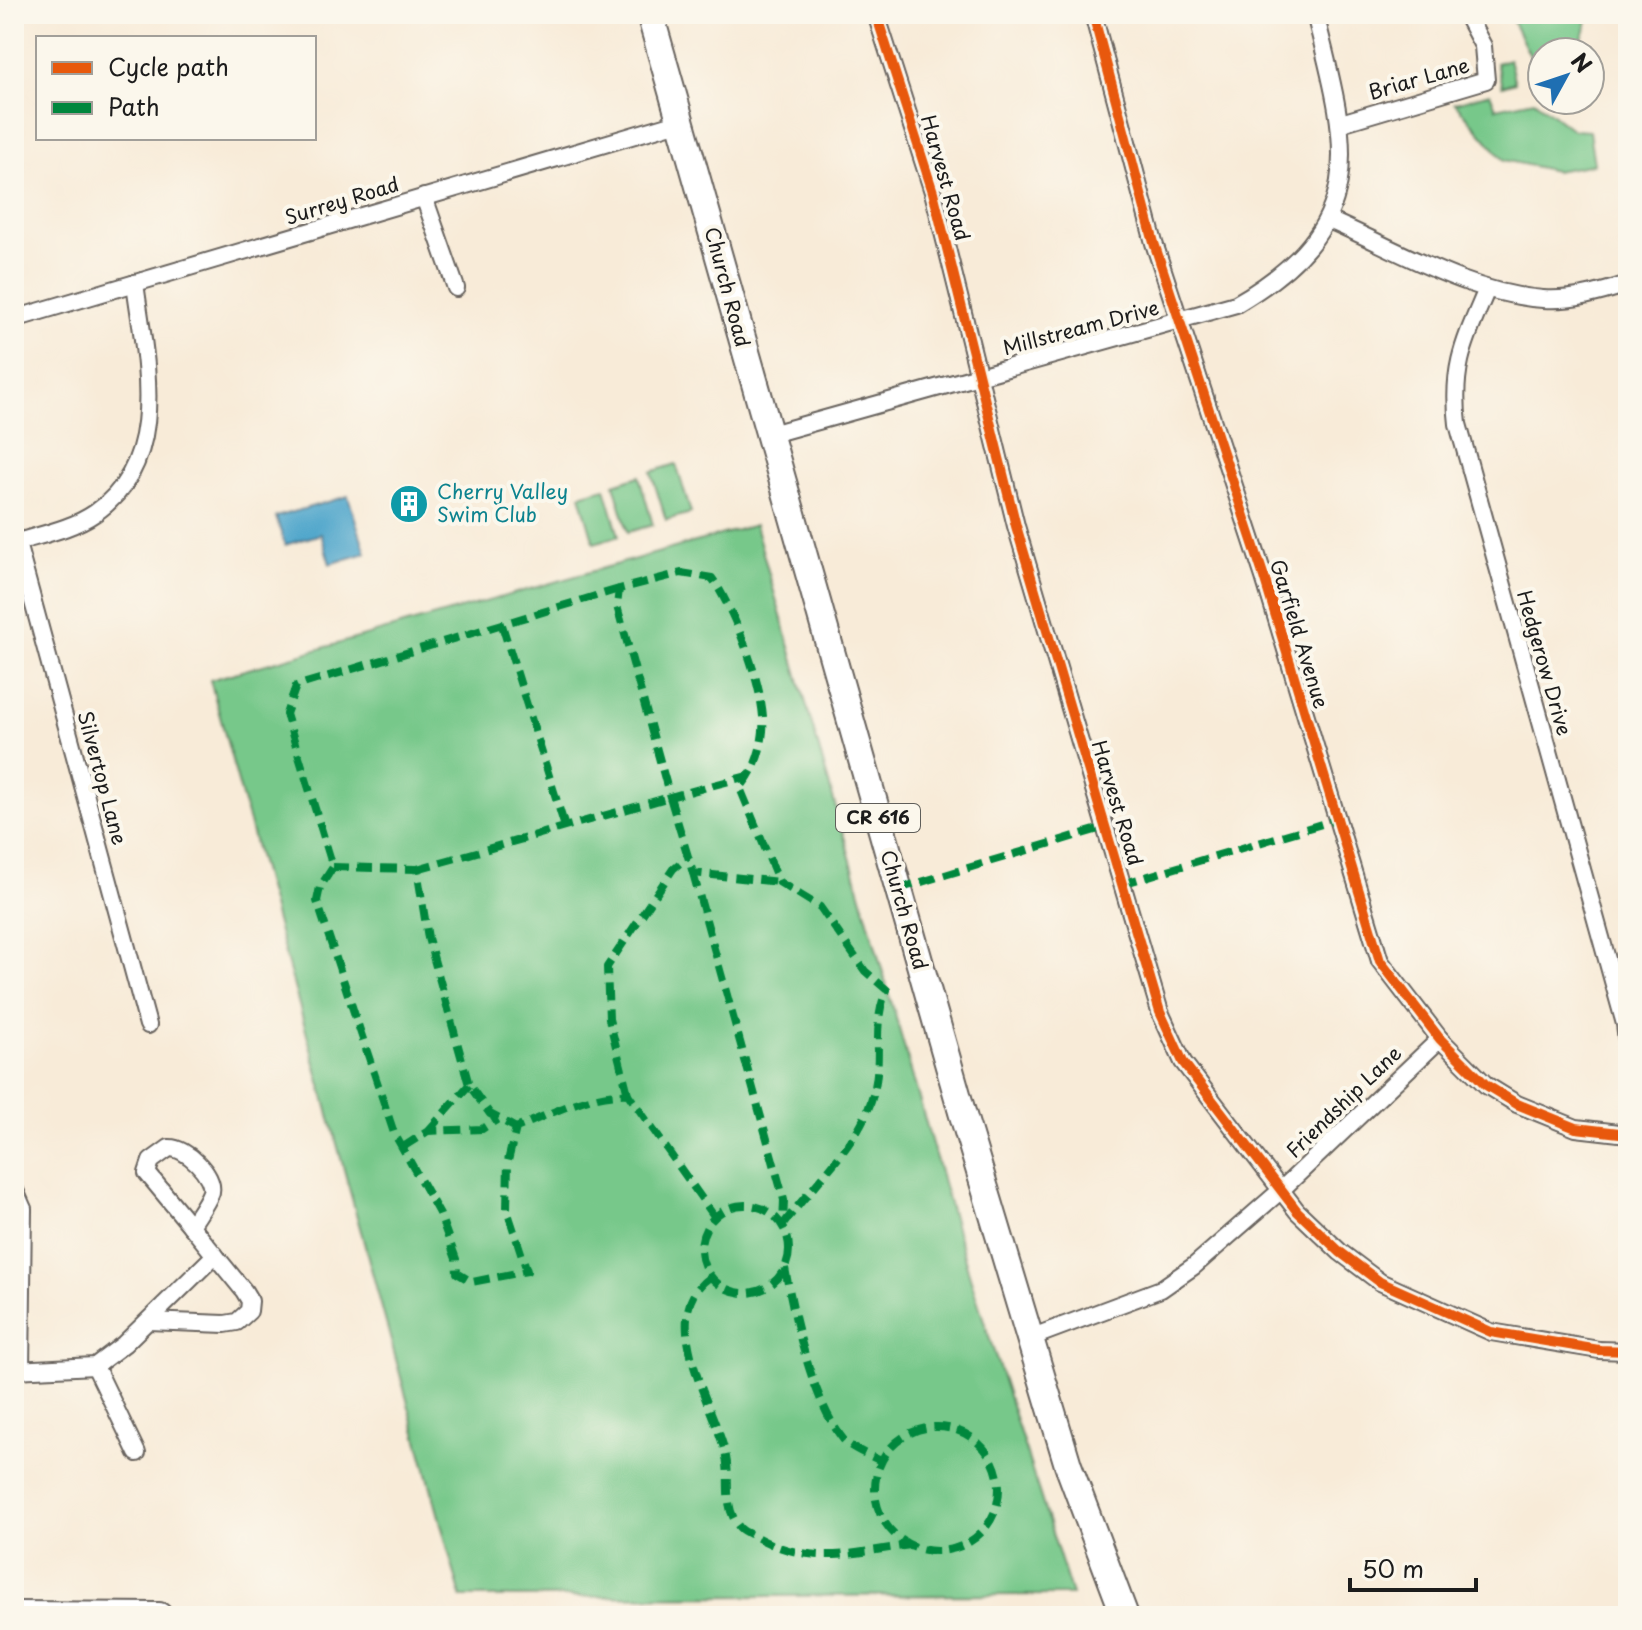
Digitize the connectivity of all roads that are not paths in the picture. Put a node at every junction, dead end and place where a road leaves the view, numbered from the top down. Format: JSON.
{"nodes":[{"id":1,"x":650,"y":14,"type":"edge"},
{"id":2,"x":876,"y":14,"type":"edge"},
{"id":3,"x":1093,"y":14,"type":"edge"},
{"id":4,"x":1315,"y":14,"type":"edge"},
{"id":5,"x":1466,"y":14,"type":"edge"},
{"id":6,"x":682,"y":121,"type":"junction"},
{"id":7,"x":1341,"y":123,"type":"junction"},
{"id":8,"x":424,"y":197,"type":"junction"},
{"id":9,"x":1329,"y":220,"type":"junction"},
{"id":10,"x":135,"y":283,"type":"junction"},
{"id":11,"x":1628,"y":284,"type":"edge"},
{"id":12,"x":456,"y":288,"type":"dead end"},
{"id":13,"x":1487,"y":289,"type":"junction"},
{"id":14,"x":14,"y":319,"type":"edge"},
{"id":15,"x":1179,"y":321,"type":"junction"},
{"id":16,"x":978,"y":377,"type":"junction"},
{"id":17,"x":768,"y":435,"type":"junction"},
{"id":18,"x":16,"y":543,"type":"edge"},
{"id":19,"x":148,"y":1025,"type":"dead end"},
{"id":20,"x":1440,"y":1039,"type":"junction"},
{"id":21,"x":1628,"y":1049,"type":"edge"},
{"id":22,"x":1628,"y":1134,"type":"edge"},
{"id":23,"x":14,"y":1188,"type":"edge"},
{"id":24,"x":1280,"y":1191,"type":"junction"},
{"id":25,"x":18,"y":1208,"type":"edge"},
{"id":26,"x":191,"y":1226,"type":"junction"},
{"id":27,"x":215,"y":1255,"type":"junction"},
{"id":28,"x":148,"y":1321,"type":"junction"},
{"id":29,"x":1030,"y":1338,"type":"junction"},
{"id":30,"x":1628,"y":1351,"type":"edge"},
{"id":31,"x":95,"y":1366,"type":"junction"},
{"id":32,"x":17,"y":1370,"type":"edge"},
{"id":33,"x":137,"y":1453,"type":"dead end"},
{"id":34,"x":14,"y":1615,"type":"edge"},
{"id":35,"x":159,"y":1616,"type":"edge"},
{"id":36,"x":1125,"y":1616,"type":"edge"}],
"edges":[{"from":1,"to":6,"type":"main road","name":"Church Road","number":"CR 616"},
{"from":2,"to":16,"type":"street","name":"Harvest Road"},
{"from":3,"to":15,"type":"street","name":"Garfield Avenue"},
{"from":4,"to":7,"type":"street"},
{"from":5,"to":7,"type":"street","name":"Briar Lane"},
{"from":6,"to":8,"type":"street","name":"Surrey Road"},
{"from":6,"to":17,"type":"main road","name":"Church Road","number":"CR 616"},
{"from":7,"to":9,"type":"street"},
{"from":8,"to":10,"type":"street","name":"Surrey Road"},
{"from":8,"to":12,"type":"street"},
{"from":9,"to":13,"type":"street"},
{"from":9,"to":15,"type":"street","name":"Millstream Drive"},
{"from":10,"to":14,"type":"street","name":"Surrey Road"},
{"from":10,"to":18,"type":"street"},
{"from":11,"to":13,"type":"street"},
{"from":13,"to":21,"type":"street","name":"Hedgerow Drive"},
{"from":15,"to":16,"type":"street","name":"Millstream Drive"},
{"from":15,"to":20,"type":"street","name":"Garfield Avenue"},
{"from":16,"to":17,"type":"street","name":"Millstream Drive"},
{"from":16,"to":24,"type":"street","name":"Harvest Road"},
{"from":17,"to":29,"type":"main road","name":"Church Road","number":"CR 616"},
{"from":18,"to":19,"type":"street","name":"Silvertop Lane"},
{"from":20,"to":22,"type":"street","name":"Garfield Avenue"},
{"from":20,"to":24,"type":"street","name":"Friendship Lane"},
{"from":23,"to":25,"type":"street"},
{"from":24,"to":29,"type":"street","name":"Friendship Lane"},
{"from":24,"to":30,"type":"street","name":"Harvest Road"},
{"from":25,"to":32,"type":"street"},
{"from":26,"to":26,"type":"street"},
{"from":26,"to":27,"type":"street"},
{"from":27,"to":28,"type":"street"},
{"from":27,"to":28,"type":"street"},
{"from":28,"to":31,"type":"street"},
{"from":29,"to":36,"type":"main road","name":"Church Road","number":"CR 616"},
{"from":31,"to":32,"type":"street"},
{"from":31,"to":33,"type":"street"},
{"from":34,"to":35,"type":"main road"}]}
